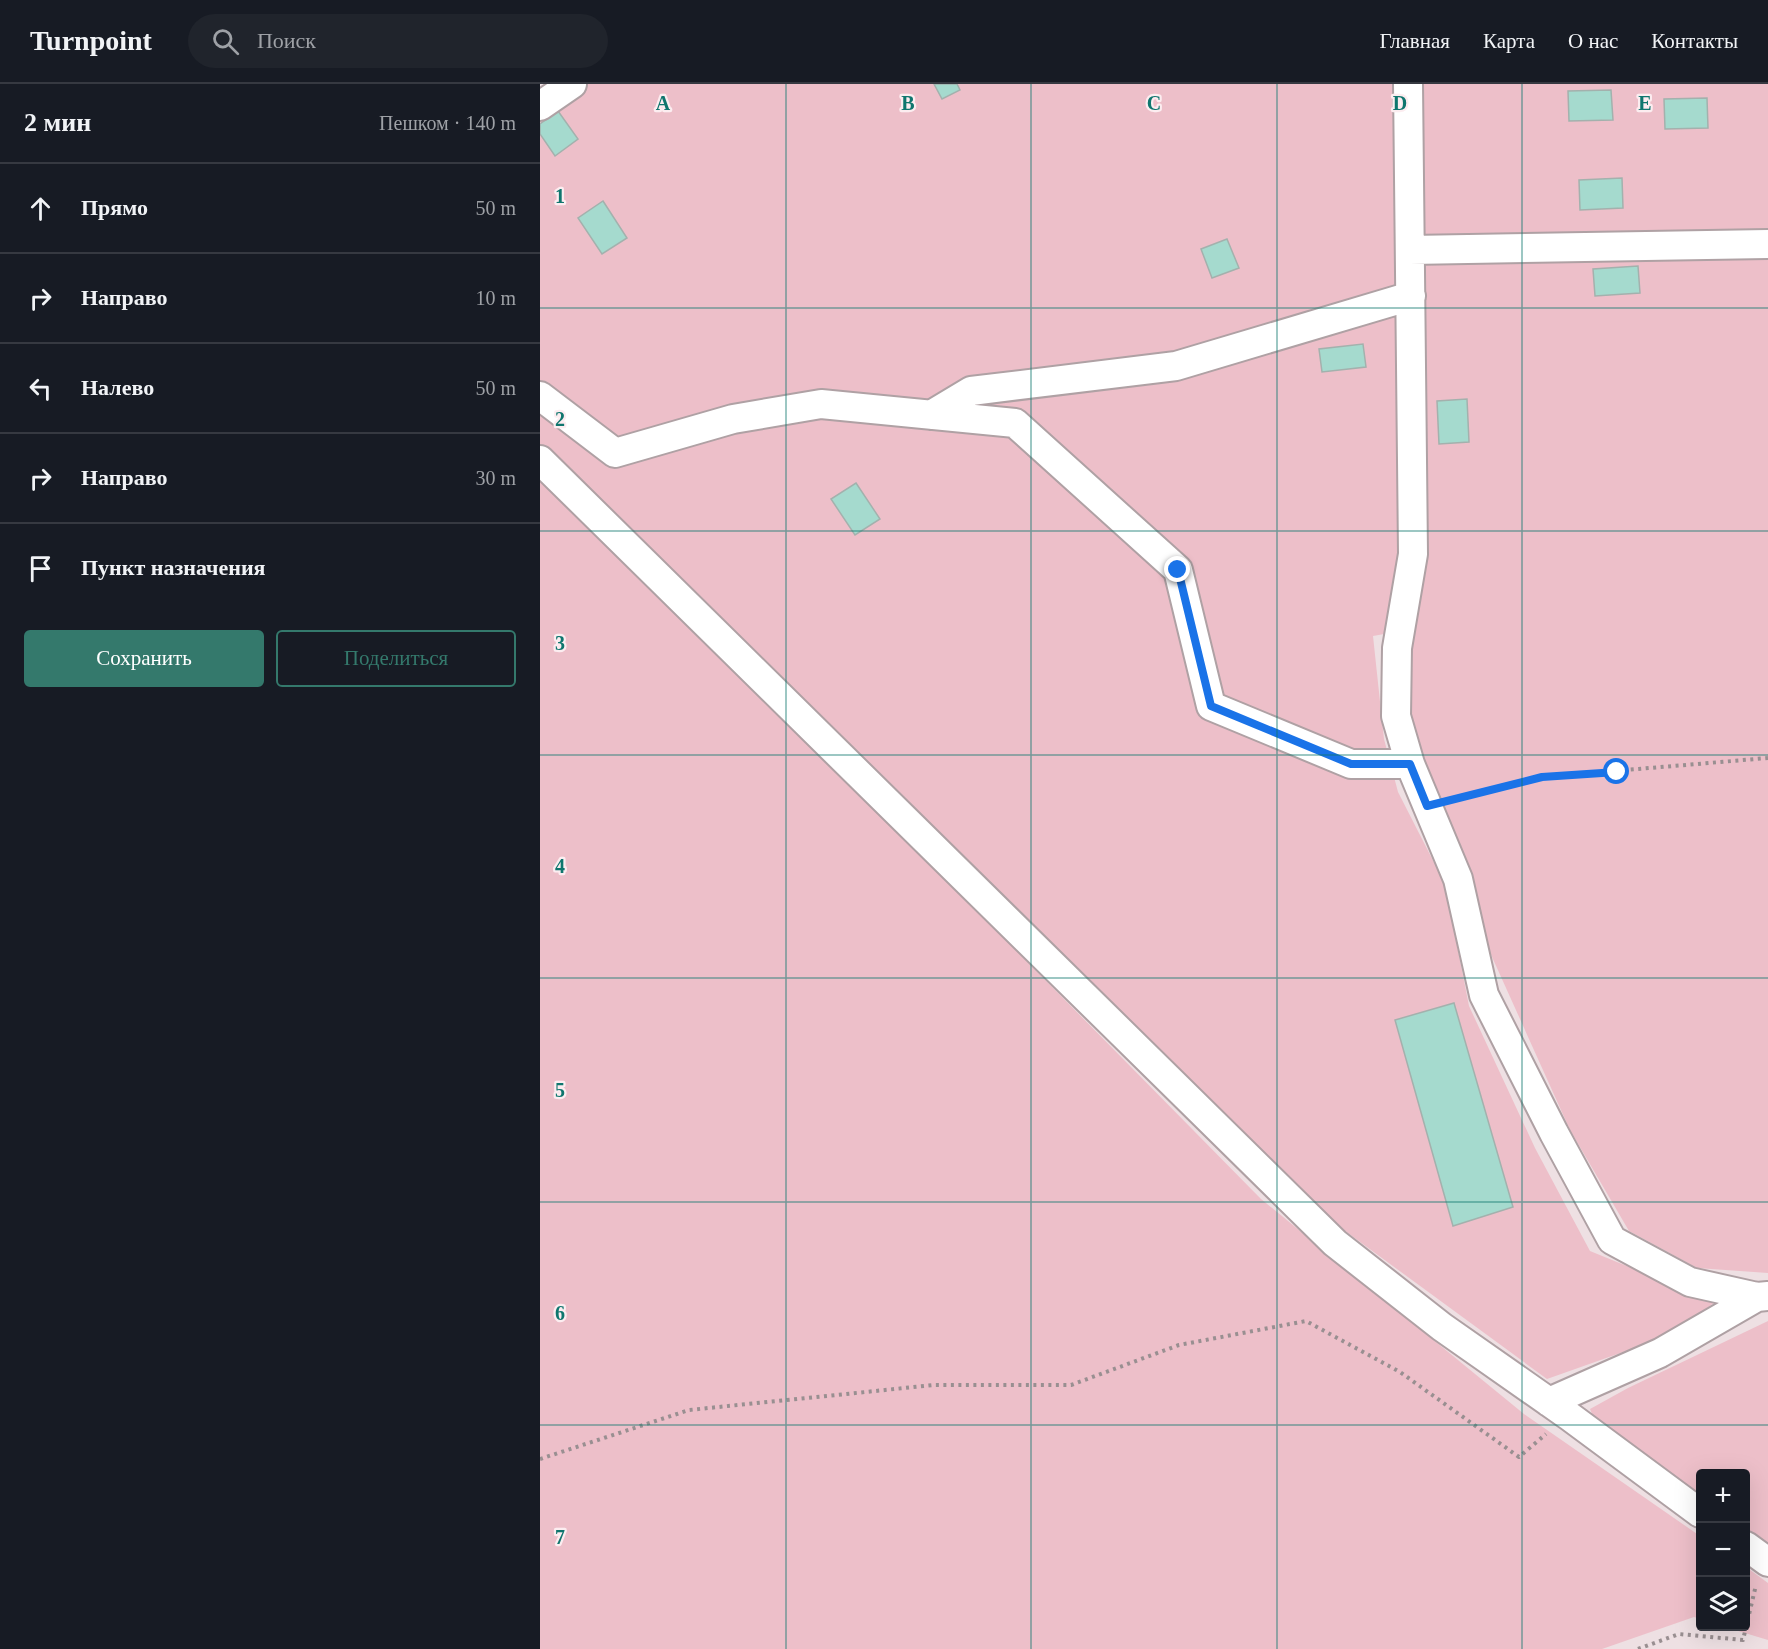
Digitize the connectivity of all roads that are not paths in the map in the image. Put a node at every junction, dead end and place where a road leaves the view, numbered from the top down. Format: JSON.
{"nodes":[{"id":1,"x":572,"y":84,"type":"edge"},
{"id":2,"x":1408,"y":84,"type":"edge"},
{"id":3,"x":540,"y":106,"type":"edge"},
{"id":4,"x":1768,"y":244,"type":"edge"},
{"id":5,"x":1410,"y":250,"type":"junction"},
{"id":6,"x":1411,"y":296,"type":"junction"},
{"id":7,"x":540,"y":396,"type":"edge"},
{"id":8,"x":932,"y":415,"type":"junction"},
{"id":9,"x":540,"y":460,"type":"edge"},
{"id":10,"x":1410,"y":764,"type":"junction"},
{"id":11,"x":1762,"y":1296,"type":"edge"},
{"id":12,"x":1559,"y":1409,"type":"junction"},
{"id":13,"x":1696,"y":1509,"type":"edge"}],
"edges":[{"from":1,"to":3,"type":"street"},
{"from":2,"to":5,"type":"street"},
{"from":4,"to":5,"type":"street"},
{"from":5,"to":6,"type":"street"},
{"from":6,"to":8,"type":"street"},
{"from":6,"to":10,"type":"street"},
{"from":7,"to":8,"type":"street"},
{"from":8,"to":10,"type":"street"},
{"from":9,"to":12,"type":"street"},
{"from":10,"to":11,"type":"street"},
{"from":11,"to":12,"type":"street"},
{"from":12,"to":13,"type":"street"}]}
